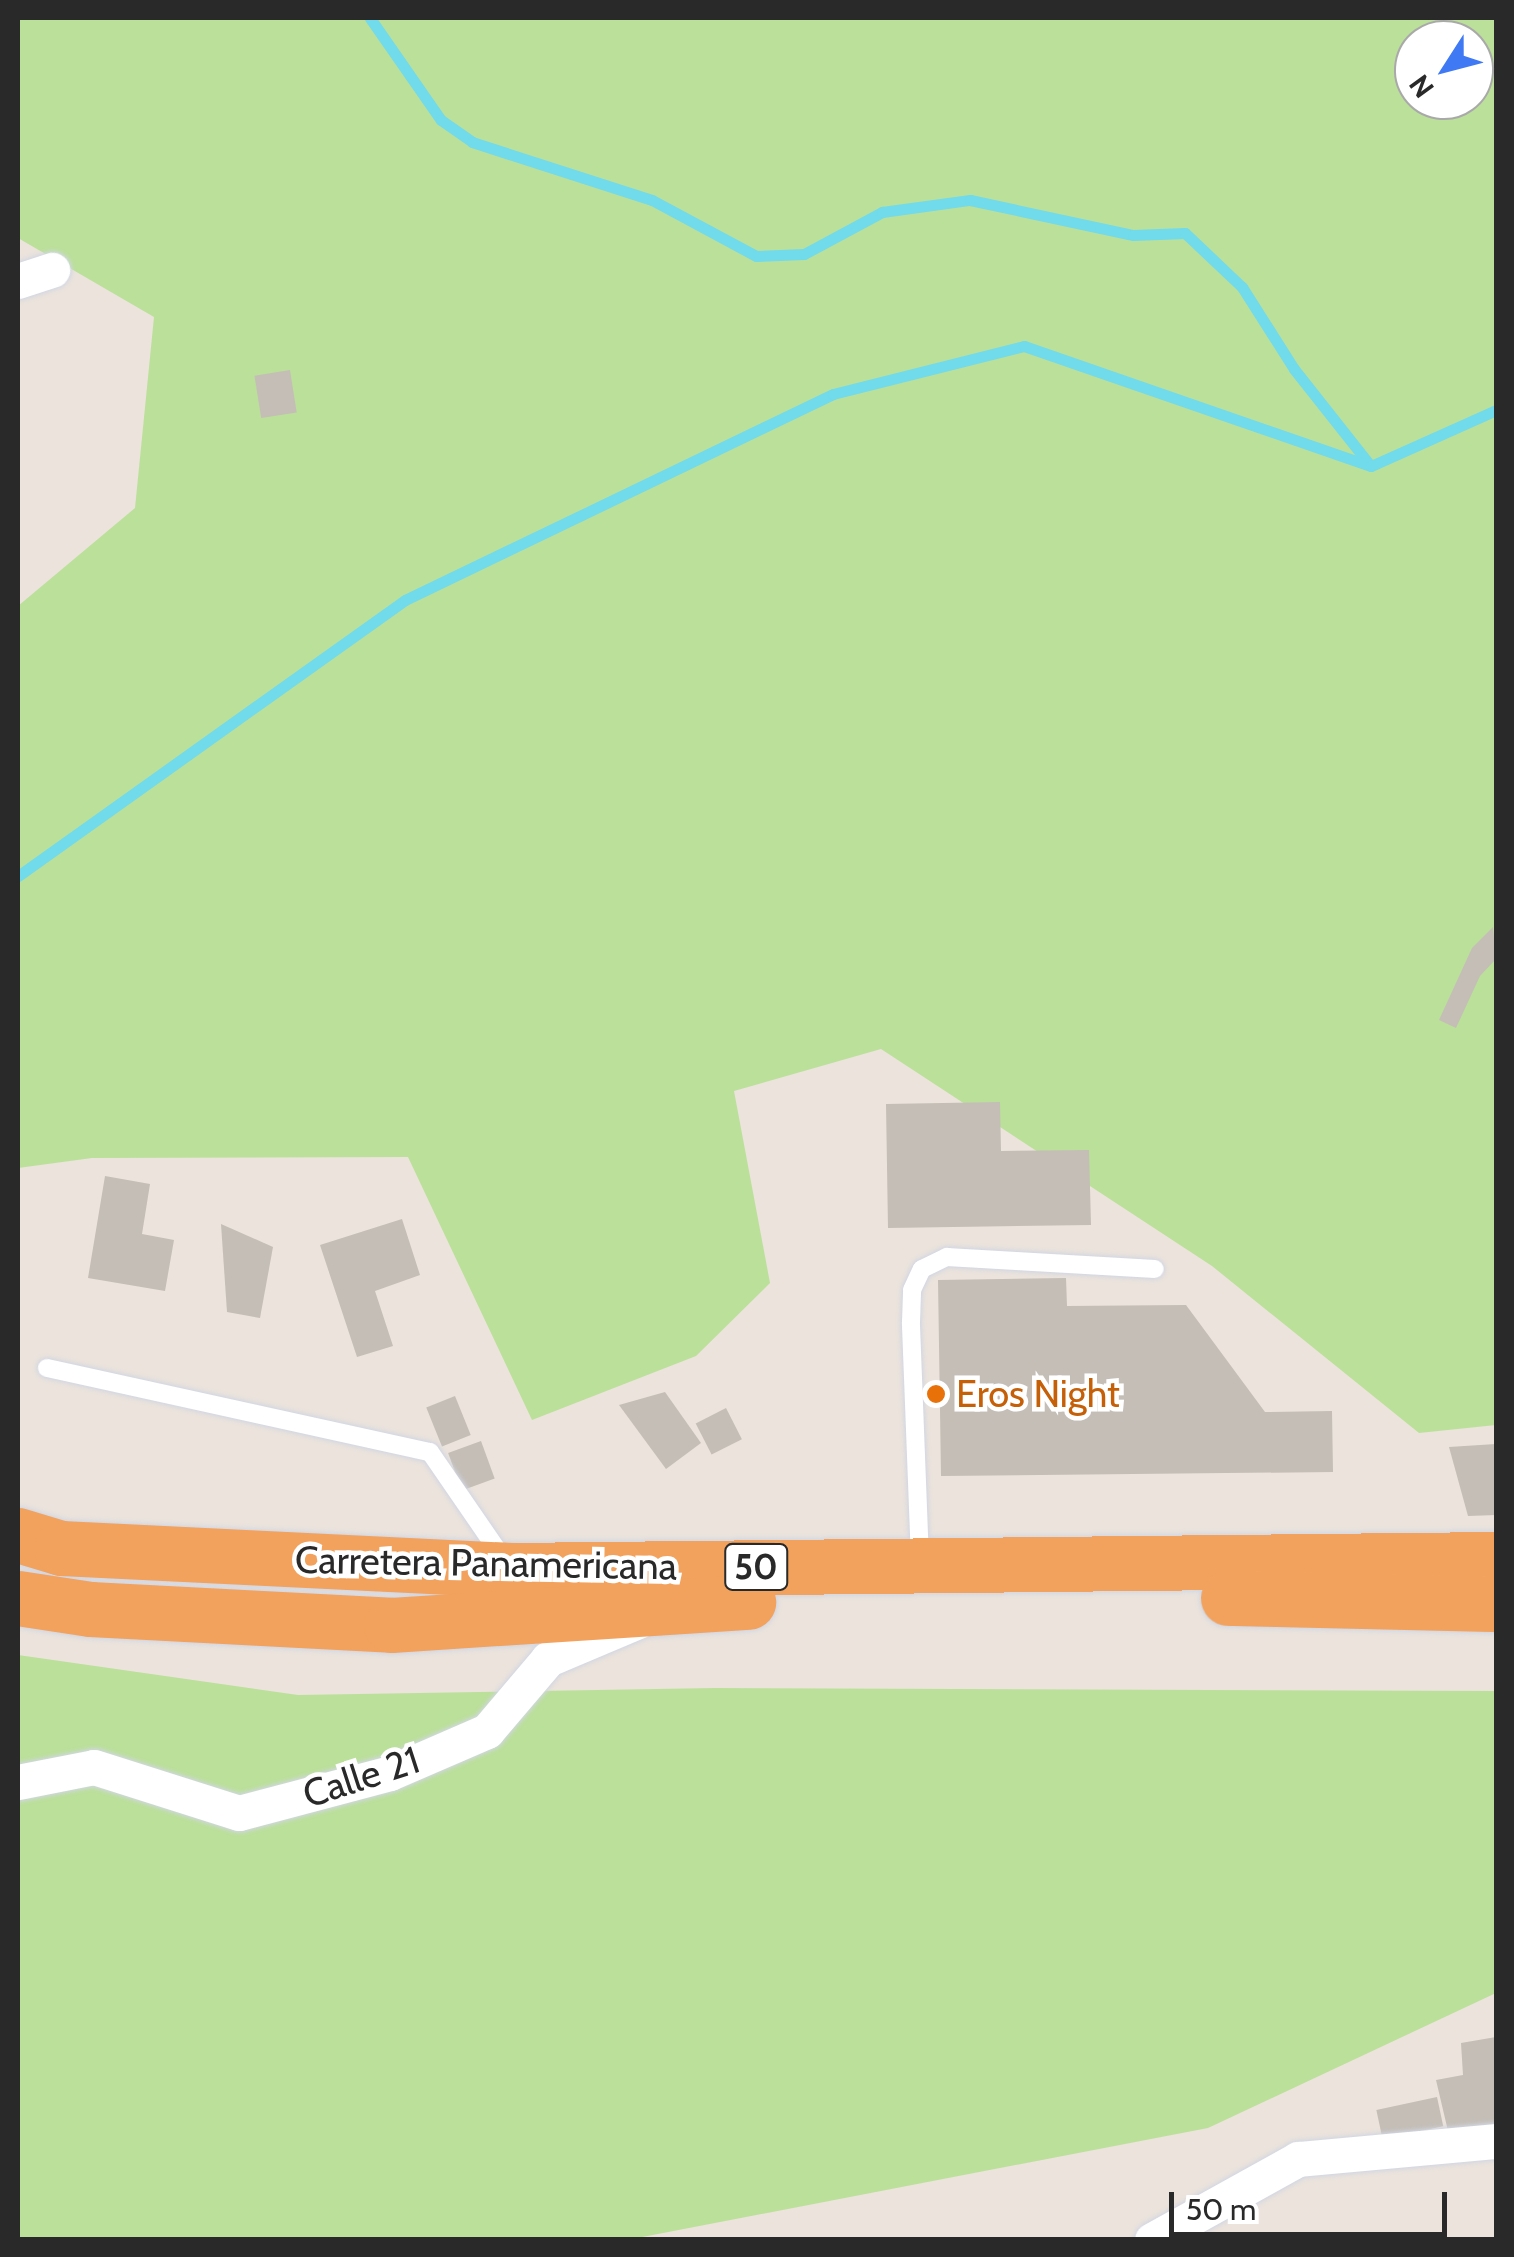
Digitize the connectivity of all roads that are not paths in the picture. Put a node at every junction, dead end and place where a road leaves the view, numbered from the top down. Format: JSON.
{"nodes":[{"id":1,"x":52,"y":270,"type":"dead end"},
{"id":2,"x":18,"y":281,"type":"edge"},
{"id":3,"x":1155,"y":1269,"type":"dead end"},
{"id":4,"x":47,"y":1368,"type":"dead end"},
{"id":5,"x":18,"y":1535,"type":"edge"},
{"id":6,"x":1496,"y":1559,"type":"edge"},
{"id":7,"x":920,"y":1565,"type":"junction"},
{"id":8,"x":511,"y":1570,"type":"junction"},
{"id":9,"x":18,"y":1598,"type":"edge"},
{"id":10,"x":1496,"y":1604,"type":"edge"},
{"id":11,"x":665,"y":1607,"type":"junction"},
{"id":12,"x":18,"y":1782,"type":"edge"},
{"id":13,"x":1496,"y":2142,"type":"edge"},
{"id":14,"x":1152,"y":2240,"type":"edge"}],
"edges":[{"from":1,"to":2,"type":"street"},
{"from":3,"to":7,"type":"lane"},
{"from":4,"to":8,"type":"lane"},
{"from":5,"to":8,"type":"highway","name":"Carretera Panamericana","number":"50"},
{"from":6,"to":7,"type":"highway","name":"Carretera Panamericana","number":"50"},
{"from":7,"to":8,"type":"highway","name":"Carretera Panamericana","number":"50"},
{"from":9,"to":11,"type":"highway","name":"Carretera Panamericana","number":"50"},
{"from":10,"to":11,"type":"highway","name":"Carretera Panamericana","number":"50"},
{"from":11,"to":12,"type":"street","name":"Calle 21"},
{"from":13,"to":14,"type":"street"}]}
